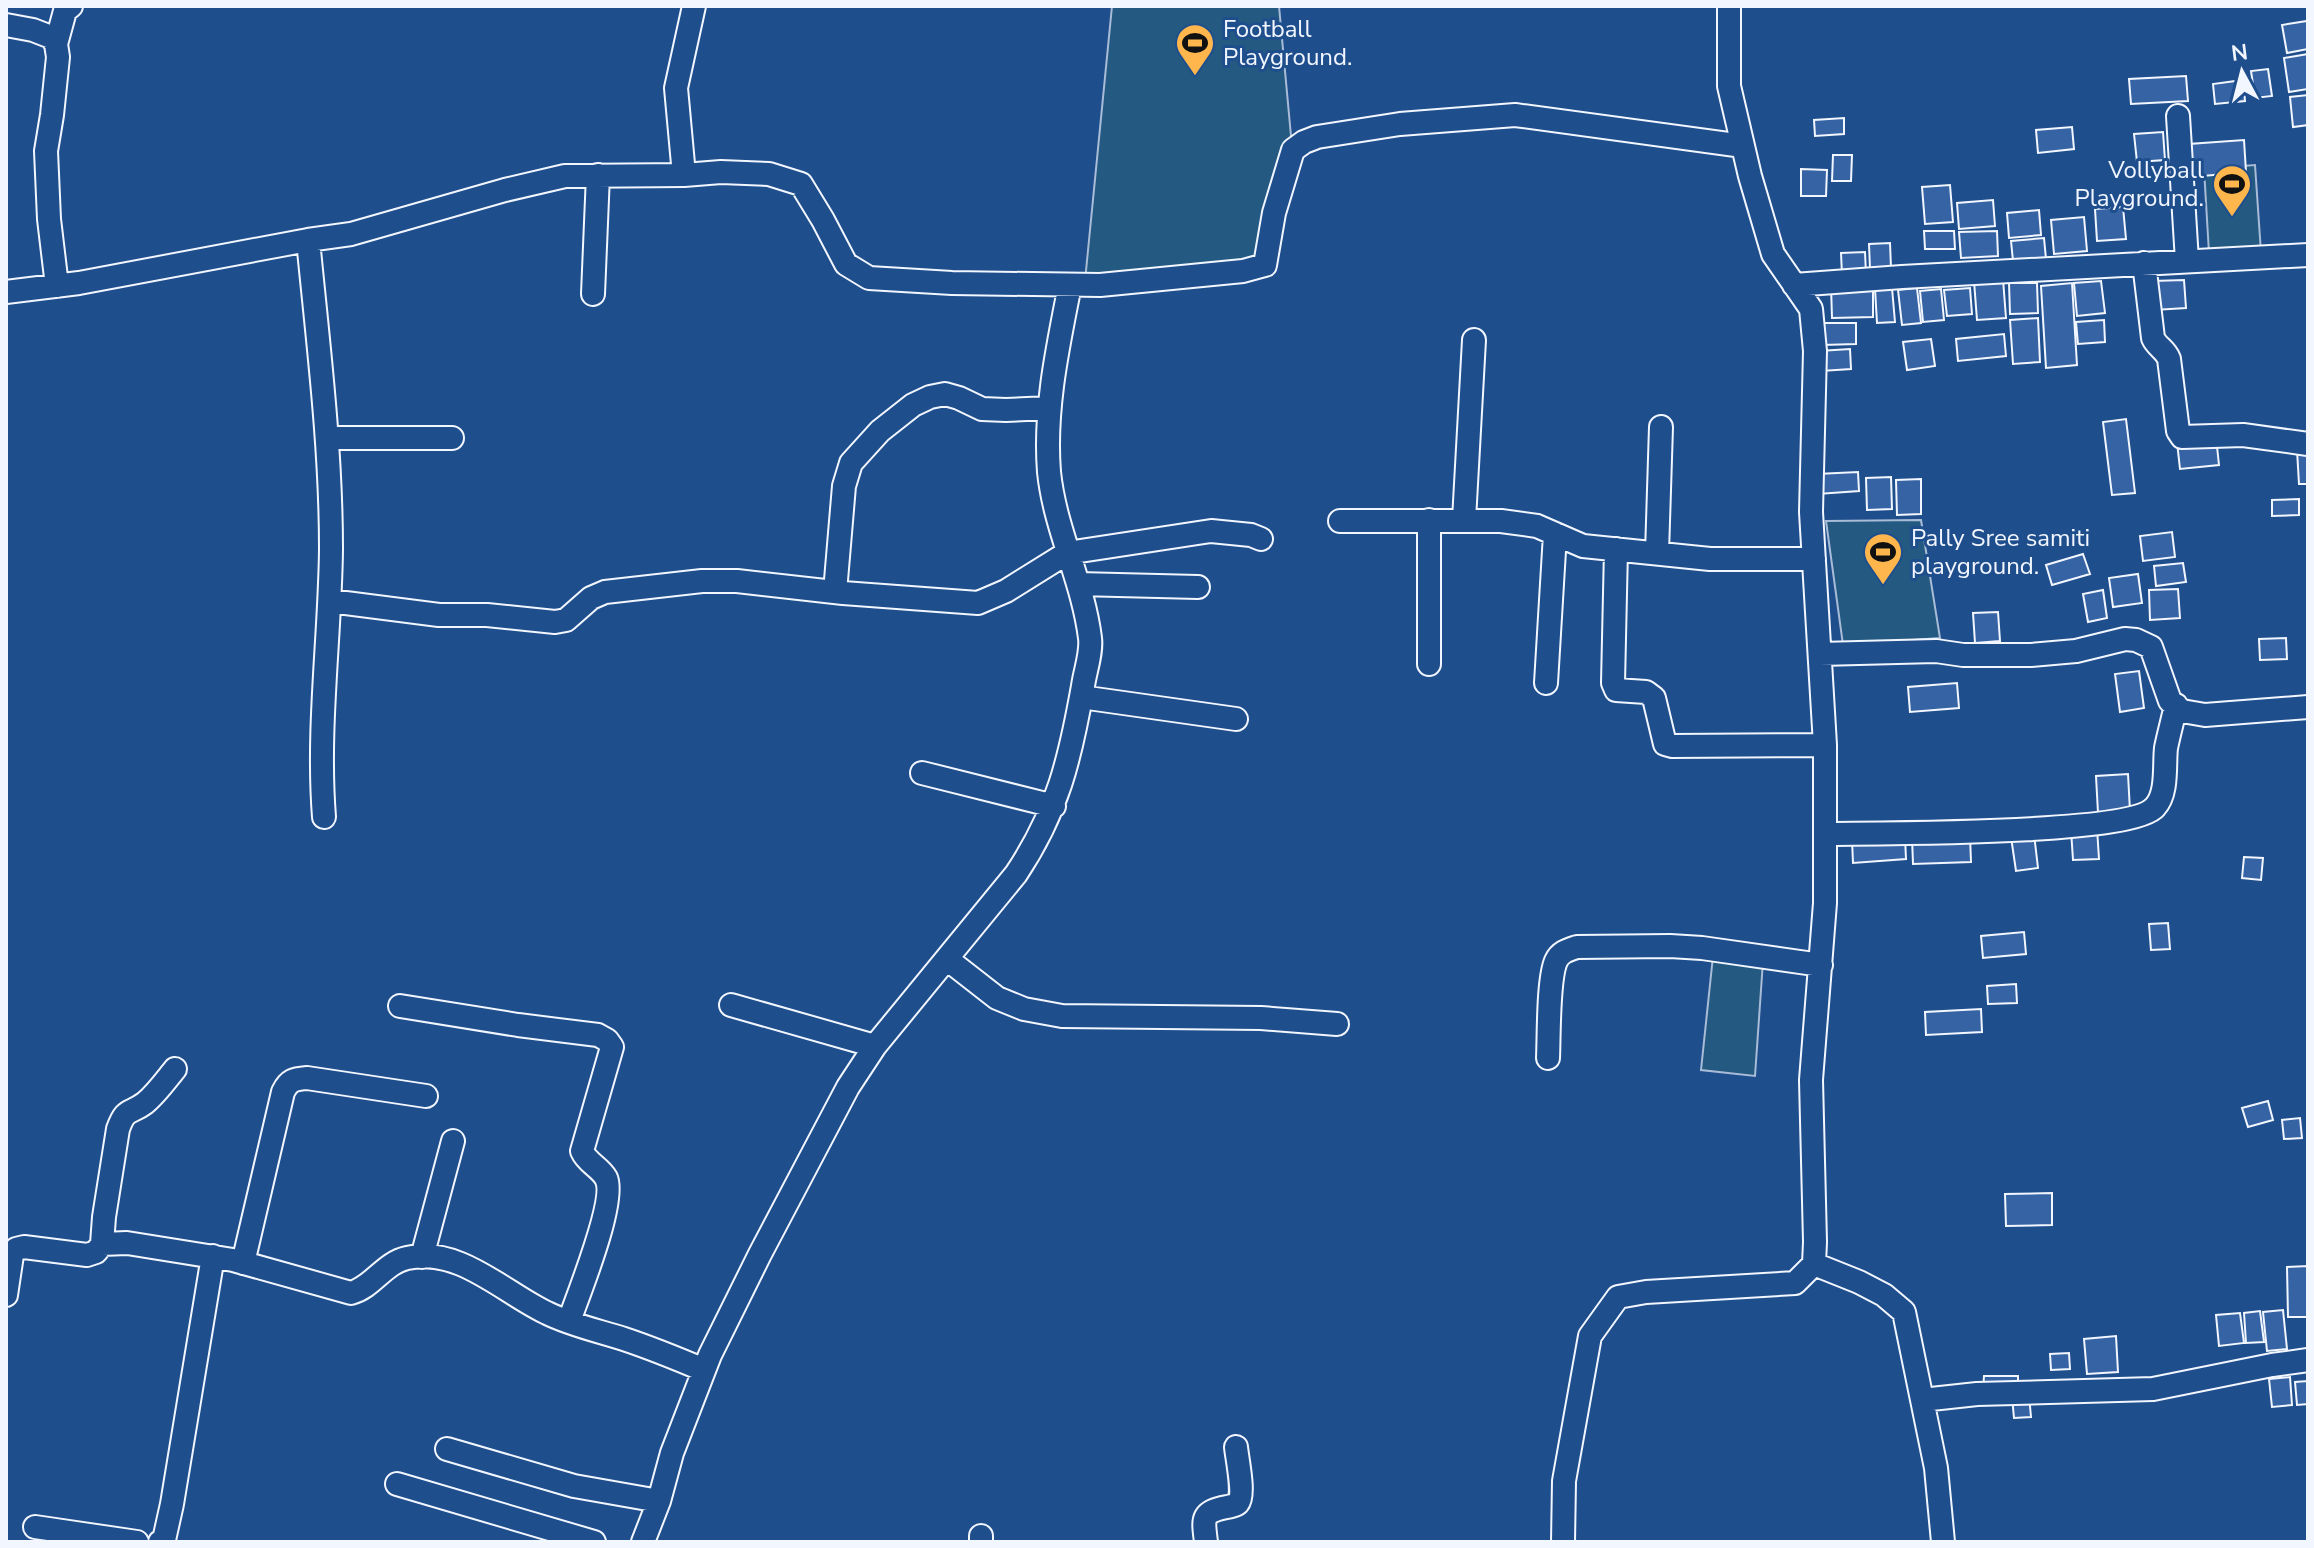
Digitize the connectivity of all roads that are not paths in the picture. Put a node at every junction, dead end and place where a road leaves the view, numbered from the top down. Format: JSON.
{"nodes":[{"id":1,"x":71,"y":6,"type":"edge"},
{"id":2,"x":694,"y":6,"type":"edge"},
{"id":3,"x":1729,"y":6,"type":"edge"},
{"id":4,"x":6,"y":25,"type":"edge"},
{"id":5,"x":56,"y":44,"type":"junction"},
{"id":6,"x":2178,"y":116,"type":"dead end"},
{"id":7,"x":1743,"y":146,"type":"junction"},
{"id":8,"x":598,"y":175,"type":"junction"},
{"id":9,"x":684,"y":175,"type":"junction"},
{"id":10,"x":308,"y":240,"type":"junction"},
{"id":11,"x":2308,"y":255,"type":"edge"},
{"id":12,"x":2187,"y":261,"type":"junction"},
{"id":13,"x":2144,"y":263,"type":"junction"},
{"id":14,"x":1070,"y":285,"type":"junction"},
{"id":15,"x":1794,"y":285,"type":"junction"},
{"id":16,"x":57,"y":286,"type":"junction"},
{"id":17,"x":6,"y":292,"type":"edge"},
{"id":18,"x":593,"y":294,"type":"dead end"},
{"id":19,"x":1474,"y":340,"type":"dead end"},
{"id":20,"x":1049,"y":408,"type":"junction"},
{"id":21,"x":1661,"y":427,"type":"dead end"},
{"id":22,"x":328,"y":438,"type":"junction"},
{"id":23,"x":452,"y":438,"type":"dead end"},
{"id":24,"x":2308,"y":444,"type":"edge"},
{"id":25,"x":1429,"y":520,"type":"junction"},
{"id":26,"x":1464,"y":520,"type":"junction"},
{"id":27,"x":1340,"y":521,"type":"dead end"},
{"id":28,"x":1555,"y":534,"type":"junction"},
{"id":29,"x":1261,"y":539,"type":"dead end"},
{"id":30,"x":1616,"y":549,"type":"junction"},
{"id":31,"x":1067,"y":553,"type":"junction"},
{"id":32,"x":1657,"y":553,"type":"junction"},
{"id":33,"x":1814,"y":559,"type":"junction"},
{"id":34,"x":1078,"y":584,"type":"junction"},
{"id":35,"x":1198,"y":587,"type":"dead end"},
{"id":36,"x":835,"y":592,"type":"junction"},
{"id":37,"x":330,"y":601,"type":"junction"},
{"id":38,"x":1820,"y":654,"type":"junction"},
{"id":39,"x":1429,"y":664,"type":"dead end"},
{"id":40,"x":1546,"y":683,"type":"dead end"},
{"id":41,"x":1081,"y":697,"type":"junction"},
{"id":42,"x":2176,"y":705,"type":"junction"},
{"id":43,"x":2308,"y":707,"type":"edge"},
{"id":44,"x":1236,"y":719,"type":"dead end"},
{"id":45,"x":1825,"y":745,"type":"junction"},
{"id":46,"x":922,"y":773,"type":"dead end"},
{"id":47,"x":1054,"y":806,"type":"junction"},
{"id":48,"x":324,"y":817,"type":"dead end"},
{"id":49,"x":1825,"y":834,"type":"junction"},
{"id":50,"x":947,"y":959,"type":"junction"},
{"id":51,"x":1821,"y":965,"type":"junction"},
{"id":52,"x":731,"y":1005,"type":"dead end"},
{"id":53,"x":400,"y":1006,"type":"dead end"},
{"id":54,"x":1337,"y":1024,"type":"dead end"},
{"id":55,"x":875,"y":1046,"type":"junction"},
{"id":56,"x":1548,"y":1058,"type":"dead end"},
{"id":57,"x":175,"y":1069,"type":"dead end"},
{"id":58,"x":426,"y":1096,"type":"dead end"},
{"id":59,"x":453,"y":1141,"type":"dead end"},
{"id":60,"x":102,"y":1244,"type":"junction"},
{"id":61,"x":11,"y":1248,"type":"edge"},
{"id":62,"x":213,"y":1256,"type":"junction"},
{"id":63,"x":422,"y":1257,"type":"junction"},
{"id":64,"x":243,"y":1263,"type":"junction"},
{"id":65,"x":1814,"y":1264,"type":"junction"},
{"id":66,"x":6,"y":1295,"type":"edge"},
{"id":67,"x":569,"y":1321,"type":"junction"},
{"id":68,"x":2308,"y":1360,"type":"edge"},
{"id":69,"x":704,"y":1370,"type":"junction"},
{"id":70,"x":1922,"y":1400,"type":"junction"},
{"id":71,"x":1236,"y":1447,"type":"dead end"},
{"id":72,"x":447,"y":1449,"type":"dead end"},
{"id":73,"x":397,"y":1484,"type":"dead end"},
{"id":74,"x":659,"y":1501,"type":"junction"},
{"id":75,"x":35,"y":1527,"type":"dead end"},
{"id":76,"x":137,"y":1542,"type":"edge"},
{"id":77,"x":160,"y":1542,"type":"edge"},
{"id":78,"x":594,"y":1542,"type":"edge"},
{"id":79,"x":643,"y":1542,"type":"edge"},
{"id":80,"x":1206,"y":1542,"type":"edge"},
{"id":81,"x":1563,"y":1542,"type":"edge"},
{"id":82,"x":1943,"y":1542,"type":"edge"}],
"edges":[{"from":1,"to":5,"type":"street"},
{"from":2,"to":9,"type":"street"},
{"from":3,"to":7,"type":"street"},
{"from":4,"to":5,"type":"street"},
{"from":5,"to":16,"type":"street"},
{"from":6,"to":12,"type":"street"},
{"from":7,"to":14,"type":"street"},
{"from":7,"to":15,"type":"street"},
{"from":8,"to":9,"type":"street"},
{"from":8,"to":10,"type":"street"},
{"from":8,"to":18,"type":"street"},
{"from":9,"to":14,"type":"street"},
{"from":10,"to":16,"type":"street"},
{"from":10,"to":22,"type":"street"},
{"from":11,"to":12,"type":"street"},
{"from":12,"to":13,"type":"street"},
{"from":13,"to":15,"type":"street"},
{"from":13,"to":24,"type":"street"},
{"from":14,"to":20,"type":"street"},
{"from":15,"to":33,"type":"street"},
{"from":16,"to":17,"type":"street"},
{"from":19,"to":26,"type":"street"},
{"from":20,"to":31,"type":"street"},
{"from":20,"to":36,"type":"street"},
{"from":21,"to":32,"type":"street"},
{"from":22,"to":23,"type":"street"},
{"from":22,"to":37,"type":"street"},
{"from":25,"to":26,"type":"street"},
{"from":25,"to":27,"type":"street"},
{"from":25,"to":39,"type":"street"},
{"from":26,"to":28,"type":"street"},
{"from":28,"to":30,"type":"street"},
{"from":28,"to":40,"type":"street"},
{"from":29,"to":31,"type":"street"},
{"from":30,"to":32,"type":"street"},
{"from":30,"to":45,"type":"street"},
{"from":31,"to":34,"type":"street"},
{"from":31,"to":36,"type":"street"},
{"from":32,"to":33,"type":"street"},
{"from":33,"to":38,"type":"street"},
{"from":34,"to":35,"type":"street"},
{"from":34,"to":41,"type":"street"},
{"from":36,"to":37,"type":"street"},
{"from":37,"to":48,"type":"street"},
{"from":38,"to":42,"type":"street"},
{"from":38,"to":45,"type":"street"},
{"from":41,"to":44,"type":"street"},
{"from":41,"to":47,"type":"street"},
{"from":42,"to":43,"type":"street"},
{"from":42,"to":49,"type":"street"},
{"from":45,"to":49,"type":"street"},
{"from":46,"to":47,"type":"street"},
{"from":47,"to":50,"type":"street"},
{"from":49,"to":51,"type":"street"},
{"from":50,"to":54,"type":"street"},
{"from":50,"to":55,"type":"street"},
{"from":51,"to":56,"type":"street"},
{"from":51,"to":65,"type":"street"},
{"from":52,"to":55,"type":"street"},
{"from":53,"to":67,"type":"street"},
{"from":55,"to":69,"type":"street"},
{"from":57,"to":60,"type":"street"},
{"from":58,"to":64,"type":"street"},
{"from":59,"to":63,"type":"street"},
{"from":60,"to":61,"type":"street"},
{"from":60,"to":62,"type":"street"},
{"from":61,"to":66,"type":"street"},
{"from":62,"to":64,"type":"street"},
{"from":62,"to":77,"type":"street"},
{"from":63,"to":64,"type":"street"},
{"from":63,"to":67,"type":"street"},
{"from":65,"to":70,"type":"street"},
{"from":65,"to":81,"type":"street"},
{"from":67,"to":69,"type":"street"},
{"from":68,"to":70,"type":"street"},
{"from":69,"to":74,"type":"street"},
{"from":70,"to":82,"type":"street"},
{"from":71,"to":80,"type":"street"},
{"from":72,"to":74,"type":"street"},
{"from":73,"to":78,"type":"street"},
{"from":74,"to":79,"type":"street"},
{"from":75,"to":76,"type":"street"}]}
